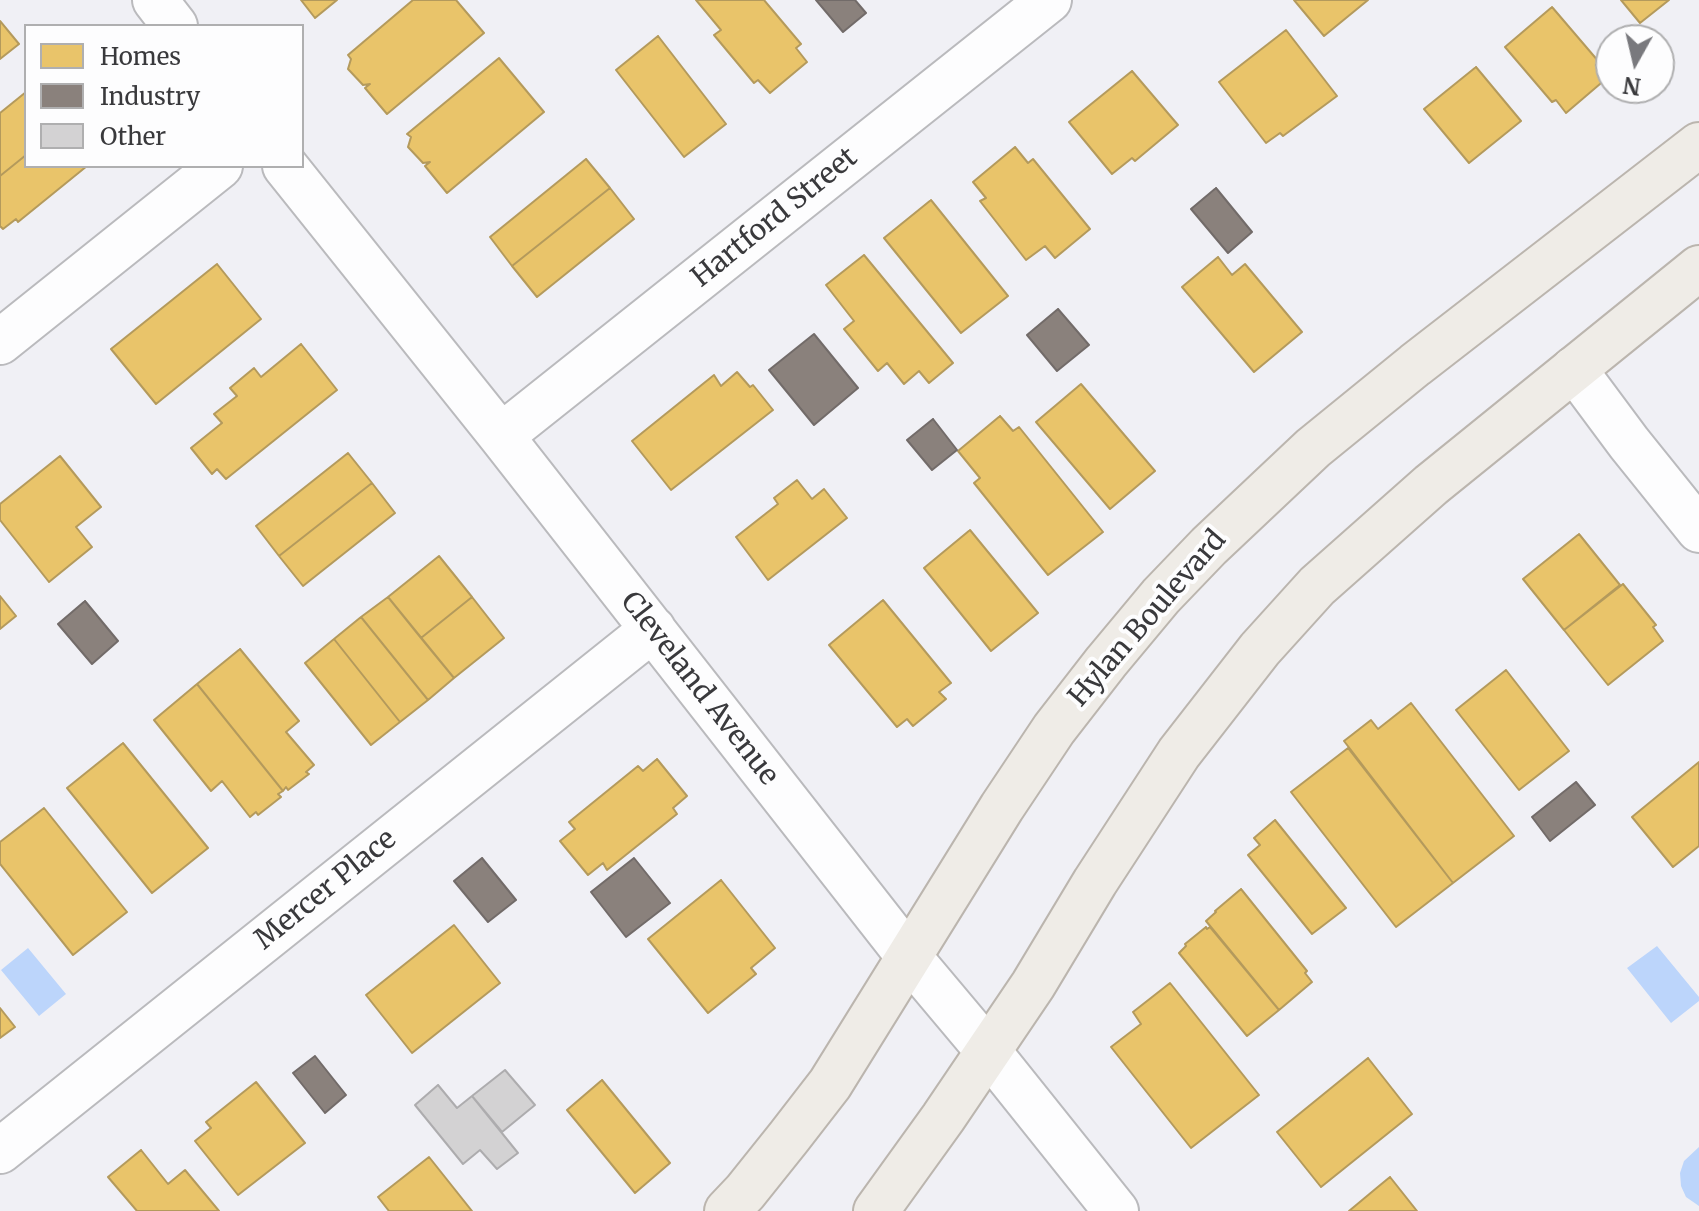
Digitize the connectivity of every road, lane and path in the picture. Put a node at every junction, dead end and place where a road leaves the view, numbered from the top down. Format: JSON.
{"nodes":[{"id":1,"x":155,"y":0,"type":"edge"},
{"id":2,"x":1049,"y":0,"type":"edge"},
{"id":3,"x":173,"y":24,"type":"edge"},
{"id":4,"x":1699,"y":145,"type":"edge"},
{"id":5,"x":218,"y":168,"type":"edge"},
{"id":6,"x":287,"y":168,"type":"edge"},
{"id":7,"x":1699,"y":268,"type":"edge"},
{"id":8,"x":0,"y":342,"type":"edge"},
{"id":9,"x":1574,"y":369,"type":"junction"},
{"id":10,"x":501,"y":436,"type":"junction"},
{"id":11,"x":1699,"y":530,"type":"edge"},
{"id":12,"x":653,"y":629,"type":"junction"},
{"id":13,"x":909,"y":957,"type":"junction"},
{"id":14,"x":988,"y":1051,"type":"junction"},
{"id":15,"x":0,"y":1151,"type":"edge"},
{"id":16,"x":727,"y":1211,"type":"edge"},
{"id":17,"x":876,"y":1211,"type":"edge"},
{"id":18,"x":1116,"y":1211,"type":"edge"}],
"edges":[{"from":1,"to":3,"type":"street"},
{"from":2,"to":10,"type":"street","name":"Hartford Street"},
{"from":4,"to":13,"type":"main road","name":"Hylan Boulevard"},
{"from":5,"to":8,"type":"street"},
{"from":6,"to":10,"type":"street","name":"Cleveland Avenue"},
{"from":7,"to":9,"type":"main road"},
{"from":9,"to":11,"type":"street"},
{"from":9,"to":14,"type":"main road"},
{"from":10,"to":12,"type":"street","name":"Cleveland Avenue"},
{"from":12,"to":13,"type":"street","name":"Cleveland Avenue"},
{"from":12,"to":15,"type":"street","name":"Mercer Place"},
{"from":13,"to":14,"type":"street","name":"Cleveland Avenue"},
{"from":13,"to":16,"type":"main road","name":"Hylan Boulevard"},
{"from":14,"to":17,"type":"main road"},
{"from":14,"to":18,"type":"street","name":"Cleveland Avenue"}]}
